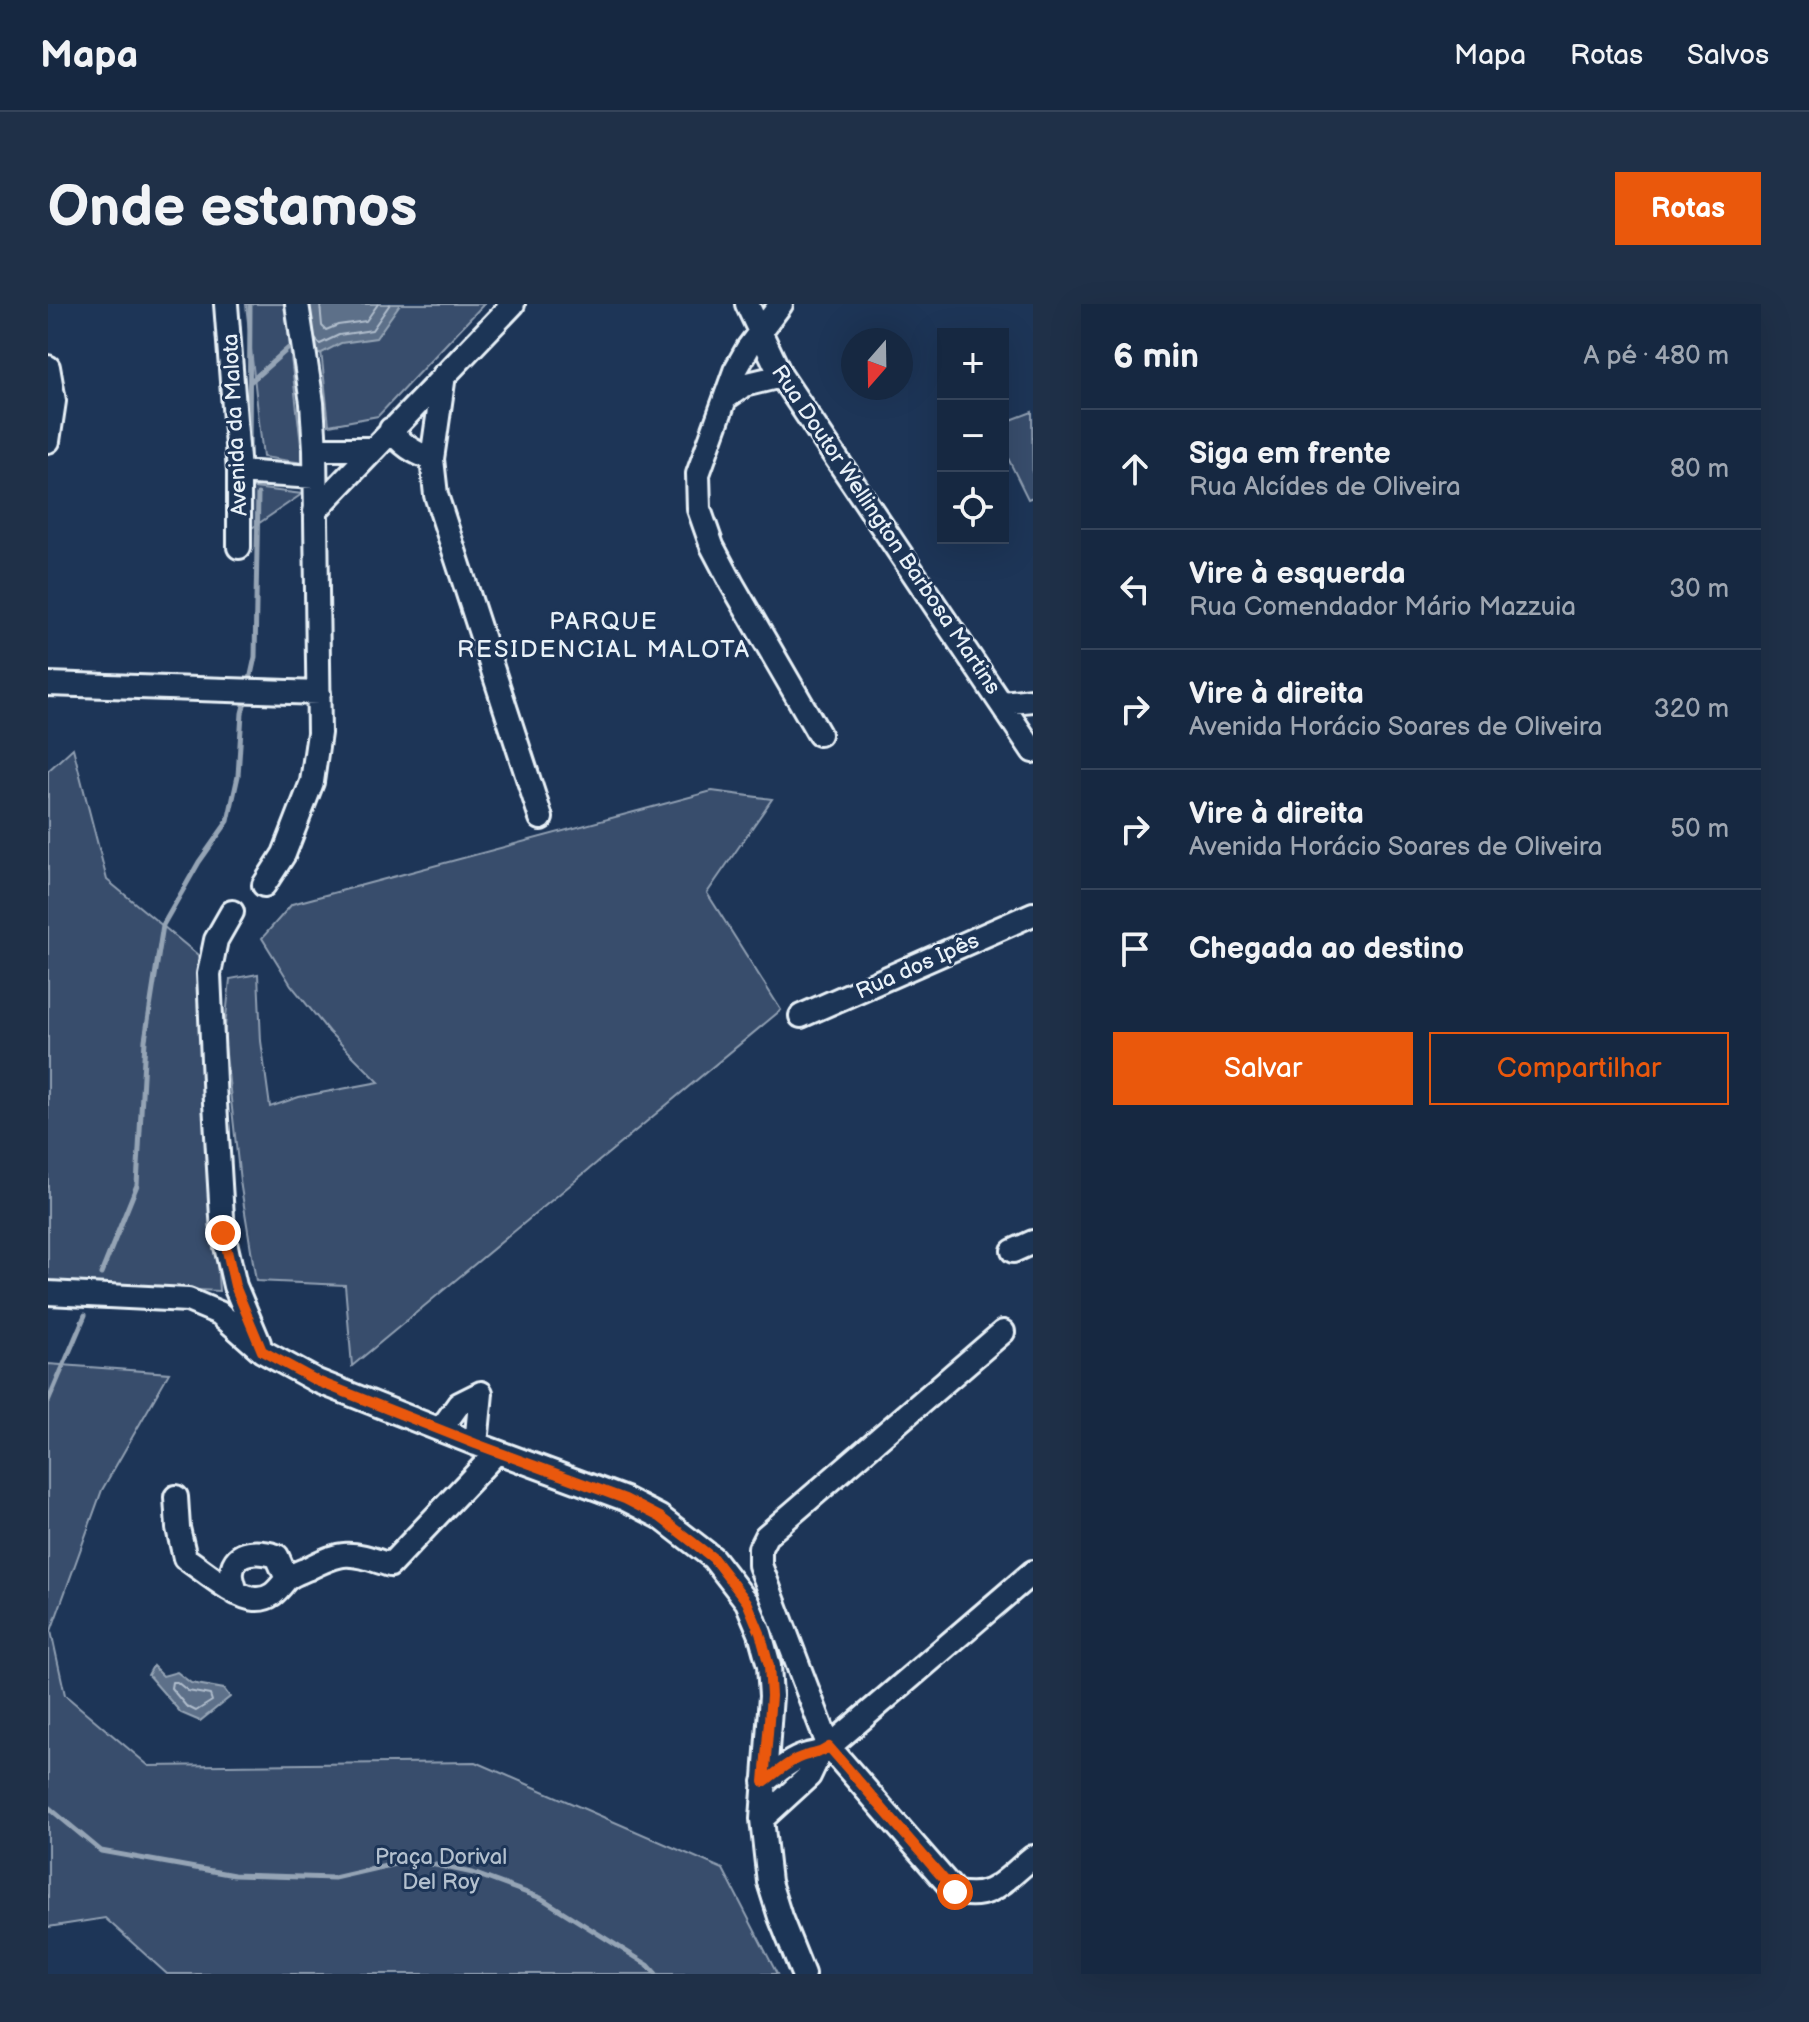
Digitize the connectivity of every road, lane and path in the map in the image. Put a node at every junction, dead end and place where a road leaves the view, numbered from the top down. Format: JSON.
{"nodes":[{"id":1,"x":226,"y":304,"type":"edge"},
{"id":2,"x":297,"y":304,"type":"edge"},
{"id":3,"x":513,"y":304,"type":"edge"},
{"id":4,"x":747,"y":304,"type":"edge"},
{"id":5,"x":781,"y":304,"type":"edge"},
{"id":6,"x":760,"y":333,"type":"junction"},
{"id":7,"x":48,"y":367,"type":"edge"},
{"id":8,"x":444,"y":375,"type":"junction"},
{"id":9,"x":781,"y":376,"type":"junction"},
{"id":10,"x":727,"y":397,"type":"junction"},
{"id":11,"x":391,"y":429,"type":"junction"},
{"id":12,"x":48,"y":441,"type":"edge"},
{"id":13,"x":315,"y":449,"type":"junction"},
{"id":14,"x":374,"y":449,"type":"junction"},
{"id":15,"x":432,"y":459,"type":"junction"},
{"id":16,"x":239,"y":472,"type":"junction"},
{"id":17,"x":314,"y":477,"type":"junction"},
{"id":18,"x":315,"y":511,"type":"junction"},
{"id":19,"x":239,"y":547,"type":"dead end"},
{"id":20,"x":48,"y":684,"type":"edge"},
{"id":21,"x":319,"y":693,"type":"junction"},
{"id":22,"x":1033,"y":700,"type":"edge"},
{"id":23,"x":1002,"y":703,"type":"junction"},
{"id":24,"x":819,"y":734,"type":"dead end"},
{"id":25,"x":1033,"y":751,"type":"edge"},
{"id":26,"x":541,"y":818,"type":"dead end"},
{"id":27,"x":264,"y":885,"type":"dead end"},
{"id":28,"x":232,"y":912,"type":"dead end"},
{"id":29,"x":1033,"y":914,"type":"edge"},
{"id":30,"x":801,"y":1016,"type":"dead end"},
{"id":31,"x":48,"y":1293,"type":"edge"},
{"id":32,"x":1003,"y":1332,"type":"dead end"},
{"id":33,"x":262,"y":1351,"type":"junction"},
{"id":34,"x":446,"y":1432,"type":"junction"},
{"id":35,"x":486,"y":1448,"type":"junction"},
{"id":36,"x":176,"y":1497,"type":"dead end"},
{"id":37,"x":1033,"y":1572,"type":"edge"},
{"id":38,"x":287,"y":1579,"type":"junction"},
{"id":39,"x":236,"y":1593,"type":"junction"},
{"id":40,"x":824,"y":1751,"type":"junction"},
{"id":41,"x":764,"y":1782,"type":"junction"},
{"id":42,"x":762,"y":1819,"type":"junction"},
{"id":43,"x":1033,"y":1857,"type":"edge"},
{"id":44,"x":803,"y":1974,"type":"edge"}],
"edges":[{"from":1,"to":16,"type":"street","name":"Avenida da Malota"},
{"from":2,"to":13,"type":"street"},
{"from":3,"to":8,"type":"street"},
{"from":4,"to":6,"type":"street","name":"Rua Doutor Wellington Barbosa Martins"},
{"from":5,"to":6,"type":"street"},
{"from":6,"to":9,"type":"street","name":"Rua Doutor Wellington Barbosa Martins"},
{"from":6,"to":10,"type":"street"},
{"from":7,"to":12,"type":"street"},
{"from":8,"to":11,"type":"street"},
{"from":8,"to":15,"type":"street"},
{"from":9,"to":10,"type":"street"},
{"from":9,"to":23,"type":"street","name":"Rua Doutor Wellington Barbosa Martins"},
{"from":10,"to":24,"type":"street"},
{"from":11,"to":14,"type":"street"},
{"from":11,"to":15,"type":"street"},
{"from":13,"to":14,"type":"street"},
{"from":13,"to":17,"type":"street"},
{"from":14,"to":18,"type":"street"},
{"from":15,"to":26,"type":"street"},
{"from":16,"to":17,"type":"street"},
{"from":16,"to":19,"type":"street","name":"Avenida da Malota"},
{"from":17,"to":18,"type":"street"},
{"from":18,"to":21,"type":"street"},
{"from":20,"to":21,"type":"street"},
{"from":21,"to":27,"type":"street"},
{"from":22,"to":23,"type":"street"},
{"from":23,"to":25,"type":"street","name":"Rua Doutor Wellington Barbosa Martins"},
{"from":28,"to":33,"type":"street"},
{"from":29,"to":30,"type":"street","name":"Rua dos Ipês"},
{"from":31,"to":33,"type":"street"},
{"from":32,"to":40,"type":"street"},
{"from":33,"to":34,"type":"street"},
{"from":34,"to":35,"type":"street"},
{"from":34,"to":35,"type":"street"},
{"from":35,"to":38,"type":"street"},
{"from":35,"to":41,"type":"street"},
{"from":36,"to":39,"type":"street"},
{"from":37,"to":40,"type":"street"},
{"from":38,"to":39,"type":"street"},
{"from":38,"to":39,"type":"street"},
{"from":40,"to":41,"type":"street"},
{"from":40,"to":42,"type":"street"},
{"from":40,"to":43,"type":"street"},
{"from":41,"to":42,"type":"street"},
{"from":42,"to":44,"type":"street"}]}
